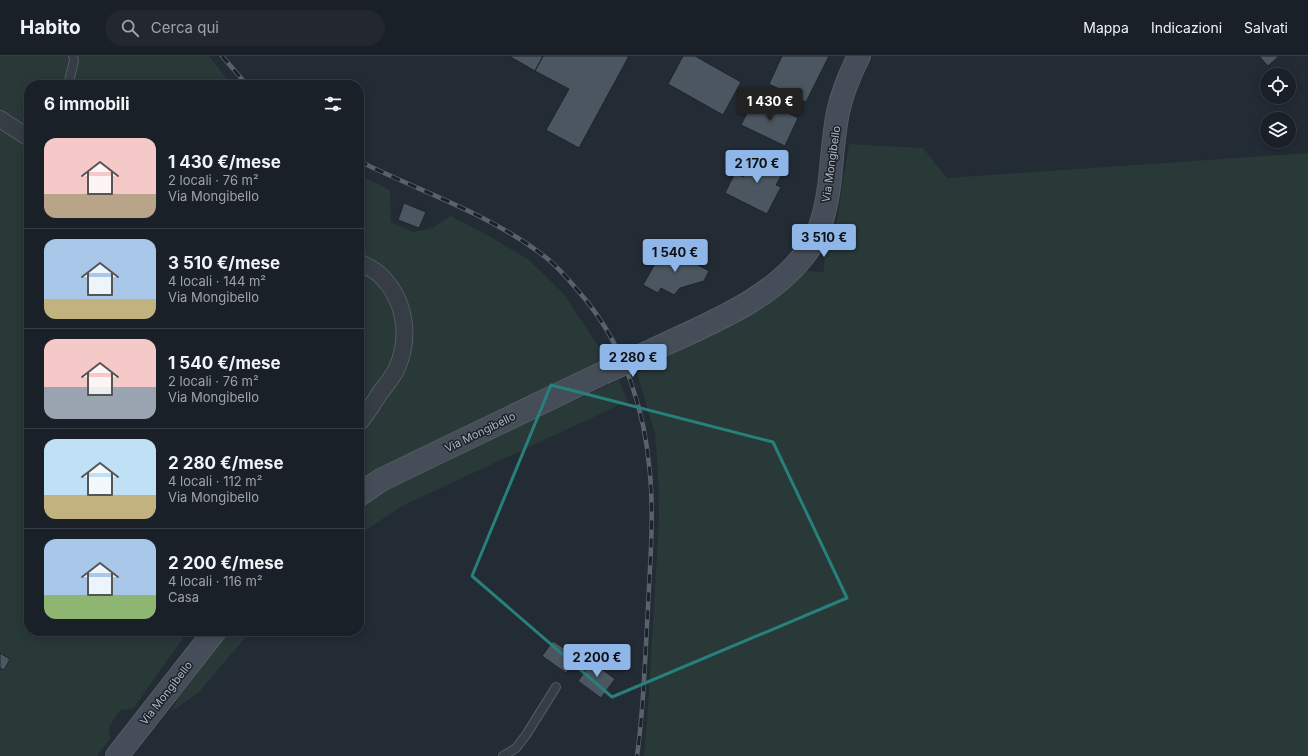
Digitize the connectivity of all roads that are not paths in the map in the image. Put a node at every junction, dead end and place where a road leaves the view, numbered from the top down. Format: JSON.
{"nodes":[{"id":1,"x":73,"y":56,"type":"edge"},
{"id":2,"x":859,"y":56,"type":"edge"},
{"id":3,"x":69,"y":80,"type":"edge"},
{"id":4,"x":0,"y":119,"type":"edge"},
{"id":5,"x":24,"y":135,"type":"edge"},
{"id":6,"x":364,"y":265,"type":"edge"},
{"id":7,"x":364,"y":418,"type":"edge"},
{"id":8,"x":364,"y":492,"type":"edge"},
{"id":9,"x":205,"y":636,"type":"edge"},
{"id":10,"x":556,"y":687,"type":"dead end"},
{"id":11,"x":117,"y":756,"type":"edge"},
{"id":12,"x":503,"y":756,"type":"edge"}],
"edges":[{"from":1,"to":3,"type":"lane"},
{"from":2,"to":8,"type":"street","name":"Via Mongibello","bridge":true},
{"from":4,"to":5,"type":"street"},
{"from":6,"to":7,"type":"street"},
{"from":9,"to":11,"type":"street","name":"Via Mongibello"},
{"from":10,"to":12,"type":"lane"}]}
